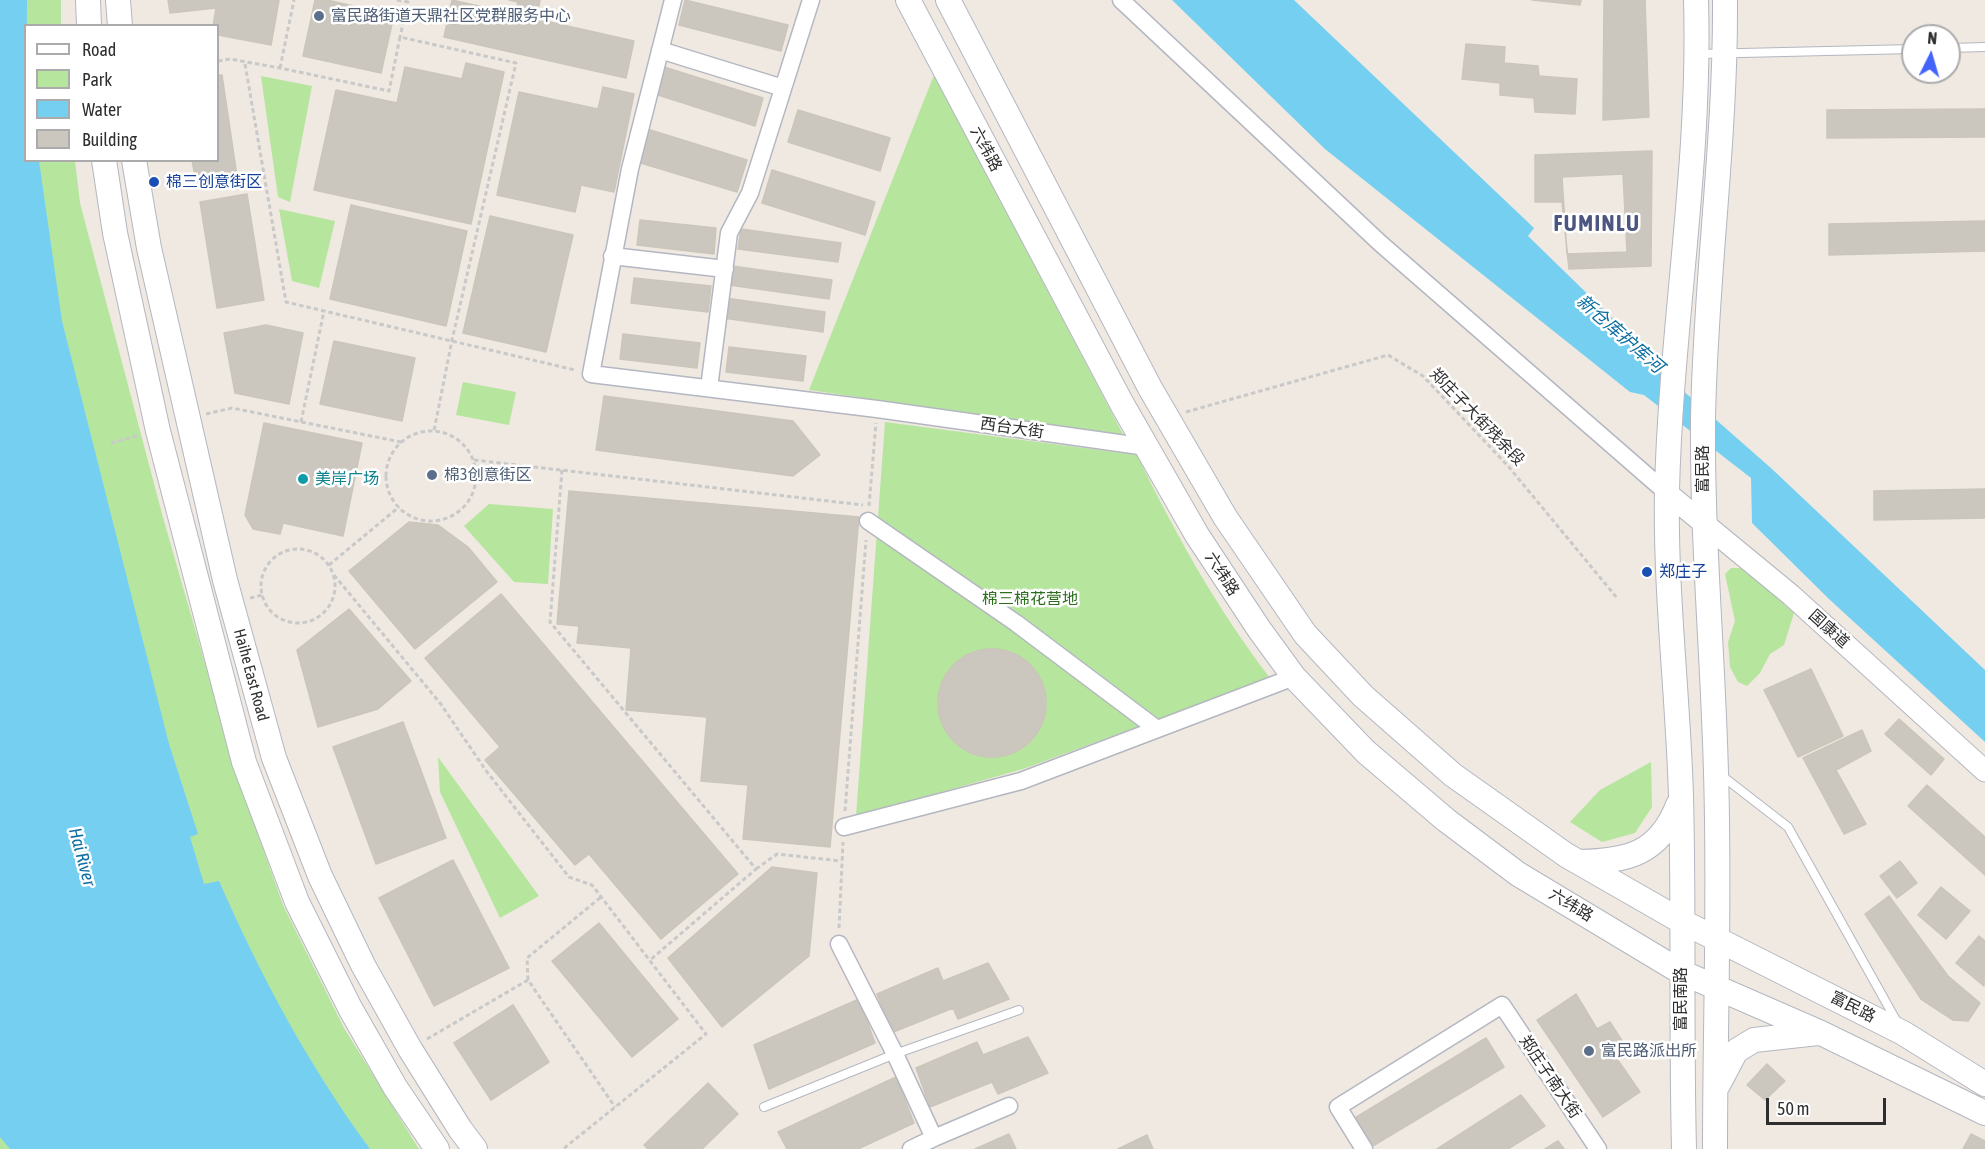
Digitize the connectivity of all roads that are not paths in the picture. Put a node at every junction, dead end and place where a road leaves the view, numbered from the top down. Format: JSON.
{"nodes":[{"id":1,"x":88,"y":0,"type":"edge"},
{"id":2,"x":118,"y":0,"type":"edge"},
{"id":3,"x":673,"y":0,"type":"edge"},
{"id":4,"x":811,"y":0,"type":"edge"},
{"id":5,"x":908,"y":0,"type":"edge"},
{"id":6,"x":948,"y":0,"type":"edge"},
{"id":7,"x":1121,"y":0,"type":"edge"},
{"id":8,"x":1696,"y":0,"type":"edge"},
{"id":9,"x":1725,"y":0,"type":"edge"},
{"id":10,"x":89,"y":24,"type":"edge"},
{"id":11,"x":120,"y":24,"type":"edge"},
{"id":12,"x":1985,"y":47,"type":"edge"},
{"id":13,"x":1961,"y":48,"type":"edge"},
{"id":14,"x":1901,"y":49,"type":"edge"},
{"id":15,"x":660,"y":50,"type":"junction"},
{"id":16,"x":1725,"y":53,"type":"junction"},
{"id":17,"x":1698,"y":54,"type":"junction"},
{"id":18,"x":783,"y":88,"type":"junction"},
{"id":19,"x":104,"y":162,"type":"edge"},
{"id":20,"x":134,"y":162,"type":"edge"},
{"id":21,"x":612,"y":256,"type":"junction"},
{"id":22,"x":724,"y":269,"type":"junction"},
{"id":23,"x":709,"y":388,"type":"junction"},
{"id":24,"x":1147,"y":447,"type":"junction"},
{"id":25,"x":1667,"y":493,"type":"junction"},
{"id":26,"x":868,"y":513,"type":"road end"},
{"id":27,"x":1703,"y":523,"type":"junction"},
{"id":28,"x":1294,"y":677,"type":"junction"},
{"id":29,"x":1157,"y":729,"type":"junction"},
{"id":30,"x":1985,"y":771,"type":"edge"},
{"id":31,"x":1716,"y":772,"type":"junction"},
{"id":32,"x":1681,"y":798,"type":"junction"},
{"id":33,"x":844,"y":827,"type":"road end"},
{"id":34,"x":1579,"y":862,"type":"junction"},
{"id":35,"x":1681,"y":921,"type":"junction"},
{"id":36,"x":1718,"y":938,"type":"junction"},
{"id":37,"x":839,"y":944,"type":"road end"},
{"id":38,"x":1681,"y":972,"type":"junction"},
{"id":39,"x":1717,"y":988,"type":"junction"},
{"id":40,"x":1019,"y":1010,"type":"dead end"},
{"id":41,"x":1821,"y":1033,"type":"junction"},
{"id":42,"x":1903,"y":1033,"type":"junction"},
{"id":43,"x":896,"y":1054,"type":"junction"},
{"id":44,"x":1985,"y":1084,"type":"edge"},
{"id":45,"x":1715,"y":1093,"type":"junction"},
{"id":46,"x":1009,"y":1106,"type":"dead end"},
{"id":47,"x":764,"y":1107,"type":"dead end"},
{"id":48,"x":1985,"y":1113,"type":"edge"},
{"id":49,"x":934,"y":1138,"type":"junction"},
{"id":50,"x":437,"y":1149,"type":"edge"},
{"id":51,"x":475,"y":1149,"type":"edge"},
{"id":52,"x":911,"y":1149,"type":"edge"},
{"id":53,"x":1364,"y":1149,"type":"edge"},
{"id":54,"x":1598,"y":1149,"type":"edge"},
{"id":55,"x":1684,"y":1149,"type":"edge"},
{"id":56,"x":1715,"y":1149,"type":"edge"}],
"edges":[{"from":1,"to":10,"type":"main road"},
{"from":2,"to":11,"type":"main road"},
{"from":3,"to":15,"type":"street"},
{"from":4,"to":18,"type":"street"},
{"from":5,"to":24,"type":"main road","name":"六纬路"},
{"from":6,"to":34,"type":"main road","name":"六纬路"},
{"from":7,"to":25,"type":"street"},
{"from":8,"to":17,"type":"main road","name":"富民路"},
{"from":9,"to":16,"type":"main road","name":"富民路"},
{"from":12,"to":13,"type":"lane"},
{"from":14,"to":16,"type":"lane"},
{"from":15,"to":18,"type":"street"},
{"from":15,"to":21,"type":"street"},
{"from":16,"to":17,"type":"lane"},
{"from":16,"to":27,"type":"main road","name":"富民路"},
{"from":17,"to":25,"type":"main road","name":"富民路"},
{"from":18,"to":22,"type":"street"},
{"from":19,"to":50,"type":"main road","name":"Haihe East Road"},
{"from":20,"to":51,"type":"main road","name":"Haihe East Road"},
{"from":21,"to":22,"type":"street"},
{"from":21,"to":23,"type":"street","name":"西台大街"},
{"from":22,"to":23,"type":"street"},
{"from":23,"to":24,"type":"street","name":"西台大街"},
{"from":24,"to":28,"type":"main road","name":"六纬路"},
{"from":25,"to":27,"type":"street","name":"国康道"},
{"from":25,"to":32,"type":"main road","name":"富民路"},
{"from":26,"to":29,"type":"street"},
{"from":27,"to":30,"type":"street","name":"国康道"},
{"from":27,"to":31,"type":"main road","name":"富民路"},
{"from":28,"to":29,"type":"street"},
{"from":28,"to":38,"type":"main road","name":"六纬路"},
{"from":29,"to":33,"type":"street"},
{"from":31,"to":36,"type":"main road","name":"富民路"},
{"from":31,"to":42,"type":"lane"},
{"from":32,"to":34,"type":"main road"},
{"from":32,"to":35,"type":"main road","name":"富民路"},
{"from":34,"to":35,"type":"main road","name":"六纬路"},
{"from":35,"to":36,"type":"main road","name":"六纬路"},
{"from":35,"to":38,"type":"main road","name":"富民南路"},
{"from":36,"to":39,"type":"main road","name":"富民路"},
{"from":36,"to":42,"type":"main road","name":"富民路"},
{"from":37,"to":43,"type":"street"},
{"from":38,"to":39,"type":"main road","name":"六纬路"},
{"from":38,"to":55,"type":"main road","name":"富民南路"},
{"from":39,"to":41,"type":"main road"},
{"from":39,"to":45,"type":"main road","name":"富民路"},
{"from":40,"to":43,"type":"lane"},
{"from":41,"to":45,"type":"main road"},
{"from":41,"to":48,"type":"main road"},
{"from":42,"to":44,"type":"main road","name":"富民路"},
{"from":43,"to":47,"type":"lane"},
{"from":43,"to":49,"type":"street"},
{"from":45,"to":56,"type":"main road"},
{"from":46,"to":49,"type":"street"},
{"from":49,"to":52,"type":"street"},
{"from":53,"to":54,"type":"street","name":"郑庄子南大街"}]}
